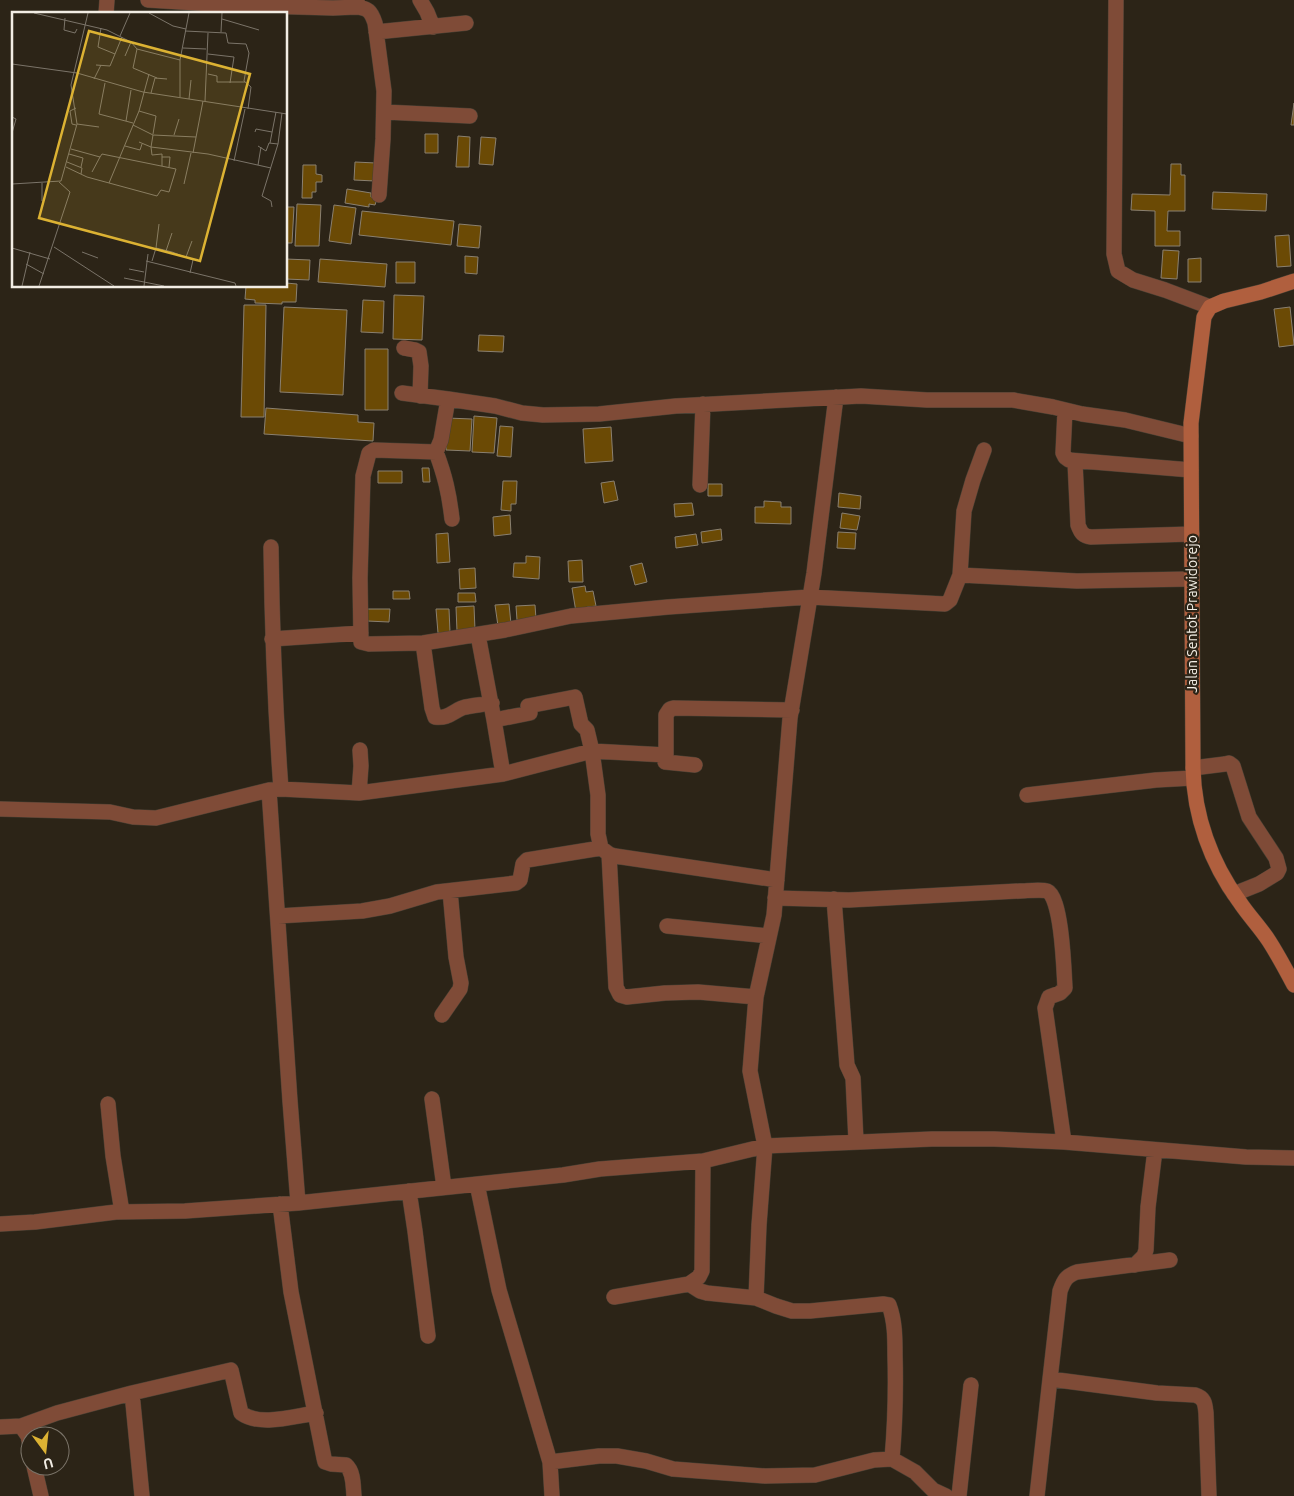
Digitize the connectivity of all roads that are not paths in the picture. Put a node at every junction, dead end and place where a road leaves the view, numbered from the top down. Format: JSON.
{"nodes":[{"id":1,"x":148,"y":0,"type":"edge"},
{"id":2,"x":420,"y":0,"type":"edge"},
{"id":3,"x":1116,"y":0,"type":"edge"},
{"id":4,"x":356,"y":3,"type":"edge"},
{"id":5,"x":272,"y":10,"type":"edge"},
{"id":6,"x":466,"y":23,"type":"dead end"},
{"id":7,"x":432,"y":27,"type":"junction"},
{"id":8,"x":376,"y":32,"type":"junction"},
{"id":9,"x":384,"y":112,"type":"junction"},
{"id":10,"x":470,"y":116,"type":"dead end"},
{"id":11,"x":380,"y":195,"type":"dead end"},
{"id":12,"x":1294,"y":281,"type":"edge"},
{"id":13,"x":1210,"y":307,"type":"junction"},
{"id":14,"x":404,"y":348,"type":"dead end"},
{"id":15,"x":402,"y":394,"type":"dead end"},
{"id":16,"x":420,"y":396,"type":"junction"},
{"id":17,"x":836,"y":397,"type":"junction"},
{"id":18,"x":448,"y":399,"type":"junction"},
{"id":19,"x":703,"y":404,"type":"junction"},
{"id":20,"x":1065,"y":410,"type":"junction"},
{"id":21,"x":1191,"y":436,"type":"junction"},
{"id":22,"x":984,"y":450,"type":"dead end"},
{"id":23,"x":436,"y":452,"type":"junction"},
{"id":24,"x":1075,"y":462,"type":"junction"},
{"id":25,"x":1192,"y":470,"type":"junction"},
{"id":26,"x":700,"y":485,"type":"dead end"},
{"id":27,"x":452,"y":519,"type":"dead end"},
{"id":28,"x":1192,"y":534,"type":"junction"},
{"id":29,"x":271,"y":547,"type":"dead end"},
{"id":30,"x":960,"y":575,"type":"junction"},
{"id":31,"x":1191,"y":579,"type":"junction"},
{"id":32,"x":810,"y":597,"type":"junction"},
{"id":33,"x":361,"y":634,"type":"junction"},
{"id":34,"x":478,"y":634,"type":"junction"},
{"id":35,"x":272,"y":639,"type":"junction"},
{"id":36,"x":423,"y":642,"type":"junction"},
{"id":37,"x":492,"y":703,"type":"junction"},
{"id":38,"x":792,"y":710,"type":"junction"},
{"id":39,"x":494,"y":720,"type":"junction"},
{"id":40,"x":360,"y":750,"type":"dead end"},
{"id":41,"x":592,"y":751,"type":"junction"},
{"id":42,"x":666,"y":755,"type":"junction"},
{"id":43,"x":695,"y":765,"type":"dead end"},
{"id":44,"x":1197,"y":770,"type":"junction"},
{"id":45,"x":503,"y":774,"type":"junction"},
{"id":46,"x":275,"y":789,"type":"junction"},
{"id":47,"x":359,"y":794,"type":"junction"},
{"id":48,"x":1027,"y":795,"type":"dead end"},
{"id":49,"x":0,"y":809,"type":"edge"},
{"id":50,"x":605,"y":851,"type":"junction"},
{"id":51,"x":777,"y":880,"type":"junction"},
{"id":52,"x":450,"y":891,"type":"junction"},
{"id":53,"x":1238,"y":893,"type":"junction"},
{"id":54,"x":775,"y":898,"type":"junction"},
{"id":55,"x":834,"y":899,"type":"junction"},
{"id":56,"x":278,"y":916,"type":"junction"},
{"id":57,"x":667,"y":926,"type":"dead end"},
{"id":58,"x":769,"y":936,"type":"junction"},
{"id":59,"x":1294,"y":985,"type":"edge"},
{"id":60,"x":756,"y":996,"type":"junction"},
{"id":61,"x":442,"y":1015,"type":"dead end"},
{"id":62,"x":432,"y":1100,"type":"dead end"},
{"id":63,"x":108,"y":1104,"type":"dead end"},
{"id":64,"x":856,"y":1141,"type":"junction"},
{"id":65,"x":1064,"y":1142,"type":"junction"},
{"id":66,"x":765,"y":1146,"type":"junction"},
{"id":67,"x":1155,"y":1150,"type":"junction"},
{"id":68,"x":1294,"y":1158,"type":"edge"},
{"id":69,"x":703,"y":1161,"type":"junction"},
{"id":70,"x":477,"y":1184,"type":"junction"},
{"id":71,"x":444,"y":1187,"type":"junction"},
{"id":72,"x":409,"y":1191,"type":"junction"},
{"id":73,"x":298,"y":1202,"type":"junction"},
{"id":74,"x":280,"y":1204,"type":"junction"},
{"id":75,"x":122,"y":1212,"type":"junction"},
{"id":76,"x":0,"y":1224,"type":"edge"},
{"id":77,"x":1170,"y":1260,"type":"dead end"},
{"id":78,"x":1135,"y":1265,"type":"junction"},
{"id":79,"x":689,"y":1284,"type":"junction"},
{"id":80,"x":614,"y":1297,"type":"dead end"},
{"id":81,"x":756,"y":1298,"type":"junction"},
{"id":82,"x":428,"y":1336,"type":"dead end"},
{"id":83,"x":1050,"y":1379,"type":"junction"},
{"id":84,"x":971,"y":1385,"type":"dead end"},
{"id":85,"x":132,"y":1393,"type":"junction"},
{"id":86,"x":316,"y":1413,"type":"junction"},
{"id":87,"x":20,"y":1426,"type":"edge"},
{"id":88,"x":21,"y":1426,"type":"edge"},
{"id":89,"x":0,"y":1427,"type":"edge"},
{"id":90,"x":892,"y":1460,"type":"junction"},
{"id":91,"x":550,"y":1462,"type":"junction"},
{"id":92,"x":36,"y":1476,"type":"edge"},
{"id":93,"x":41,"y":1496,"type":"edge"},
{"id":94,"x":142,"y":1496,"type":"edge"},
{"id":95,"x":354,"y":1496,"type":"edge"},
{"id":96,"x":552,"y":1496,"type":"edge"},
{"id":97,"x":946,"y":1496,"type":"edge"},
{"id":98,"x":959,"y":1496,"type":"edge"},
{"id":99,"x":1037,"y":1496,"type":"edge"},
{"id":100,"x":1209,"y":1496,"type":"edge"}],
"edges":[{"from":1,"to":5,"type":"street"},
{"from":2,"to":7,"type":"street"},
{"from":3,"to":13,"type":"street"},
{"from":4,"to":5,"type":"street"},
{"from":4,"to":8,"type":"street"},
{"from":6,"to":7,"type":"street"},
{"from":7,"to":8,"type":"street"},
{"from":8,"to":9,"type":"street"},
{"from":9,"to":10,"type":"street"},
{"from":9,"to":11,"type":"street"},
{"from":12,"to":13,"type":"main road"},
{"from":13,"to":21,"type":"main road","name":"Jalan Sentot Prawidorejo"},
{"from":14,"to":16,"type":"street"},
{"from":15,"to":16,"type":"street"},
{"from":16,"to":18,"type":"street"},
{"from":17,"to":19,"type":"street"},
{"from":17,"to":20,"type":"street"},
{"from":17,"to":32,"type":"street"},
{"from":18,"to":19,"type":"street"},
{"from":18,"to":23,"type":"street"},
{"from":19,"to":26,"type":"street"},
{"from":20,"to":21,"type":"street"},
{"from":20,"to":24,"type":"street"},
{"from":21,"to":25,"type":"main road","name":"Jalan Sentot Prawidorejo"},
{"from":22,"to":30,"type":"street"},
{"from":23,"to":27,"type":"street"},
{"from":23,"to":33,"type":"street"},
{"from":24,"to":25,"type":"street"},
{"from":24,"to":28,"type":"street"},
{"from":25,"to":28,"type":"main road","name":"Jalan Sentot Prawidorejo"},
{"from":28,"to":31,"type":"main road","name":"Jalan Sentot Prawidorejo"},
{"from":29,"to":35,"type":"street"},
{"from":30,"to":31,"type":"street"},
{"from":30,"to":32,"type":"street"},
{"from":31,"to":44,"type":"main road","name":"Jalan Sentot Prawidorejo"},
{"from":32,"to":34,"type":"street"},
{"from":32,"to":38,"type":"street"},
{"from":33,"to":35,"type":"street"},
{"from":33,"to":36,"type":"street"},
{"from":34,"to":36,"type":"street"},
{"from":34,"to":37,"type":"street"},
{"from":35,"to":46,"type":"street"},
{"from":36,"to":37,"type":"street"},
{"from":37,"to":39,"type":"street"},
{"from":38,"to":42,"type":"street"},
{"from":38,"to":51,"type":"street"},
{"from":39,"to":41,"type":"street"},
{"from":39,"to":45,"type":"street"},
{"from":40,"to":47,"type":"street"},
{"from":41,"to":42,"type":"street"},
{"from":41,"to":45,"type":"street"},
{"from":41,"to":50,"type":"street"},
{"from":42,"to":43,"type":"street"},
{"from":44,"to":48,"type":"street"},
{"from":44,"to":53,"type":"main road","name":"Jalan Sentot Prawidorejo"},
{"from":44,"to":53,"type":"street"},
{"from":45,"to":47,"type":"street"},
{"from":46,"to":47,"type":"street"},
{"from":46,"to":49,"type":"street"},
{"from":46,"to":56,"type":"street"},
{"from":50,"to":51,"type":"street"},
{"from":50,"to":52,"type":"street"},
{"from":50,"to":60,"type":"street"},
{"from":51,"to":54,"type":"street"},
{"from":52,"to":56,"type":"street"},
{"from":52,"to":61,"type":"street"},
{"from":53,"to":59,"type":"main road","name":"Jalan Sentot Prawidorejo"},
{"from":54,"to":55,"type":"street"},
{"from":54,"to":58,"type":"street"},
{"from":55,"to":64,"type":"street"},
{"from":55,"to":65,"type":"street"},
{"from":56,"to":73,"type":"street"},
{"from":57,"to":58,"type":"street"},
{"from":58,"to":60,"type":"street"},
{"from":60,"to":66,"type":"street"},
{"from":62,"to":71,"type":"street"},
{"from":63,"to":75,"type":"street"},
{"from":64,"to":65,"type":"street"},
{"from":64,"to":66,"type":"street"},
{"from":65,"to":67,"type":"street"},
{"from":66,"to":69,"type":"street"},
{"from":66,"to":81,"type":"street"},
{"from":67,"to":68,"type":"street"},
{"from":67,"to":78,"type":"street"},
{"from":69,"to":70,"type":"street"},
{"from":69,"to":79,"type":"street"},
{"from":70,"to":71,"type":"street"},
{"from":70,"to":91,"type":"street"},
{"from":71,"to":72,"type":"street"},
{"from":72,"to":73,"type":"street"},
{"from":72,"to":82,"type":"street"},
{"from":73,"to":74,"type":"street"},
{"from":74,"to":75,"type":"street"},
{"from":74,"to":86,"type":"street"},
{"from":75,"to":76,"type":"street"},
{"from":77,"to":78,"type":"street"},
{"from":78,"to":83,"type":"street"},
{"from":79,"to":80,"type":"street"},
{"from":79,"to":81,"type":"street"},
{"from":81,"to":90,"type":"street"},
{"from":83,"to":99,"type":"street"},
{"from":83,"to":100,"type":"street"},
{"from":84,"to":98,"type":"street"},
{"from":85,"to":86,"type":"street"},
{"from":85,"to":88,"type":"street"},
{"from":85,"to":94,"type":"street"},
{"from":86,"to":95,"type":"street"},
{"from":87,"to":89,"type":"street"},
{"from":90,"to":91,"type":"street"},
{"from":90,"to":97,"type":"street"},
{"from":91,"to":96,"type":"street"},
{"from":92,"to":93,"type":"street"}]}
